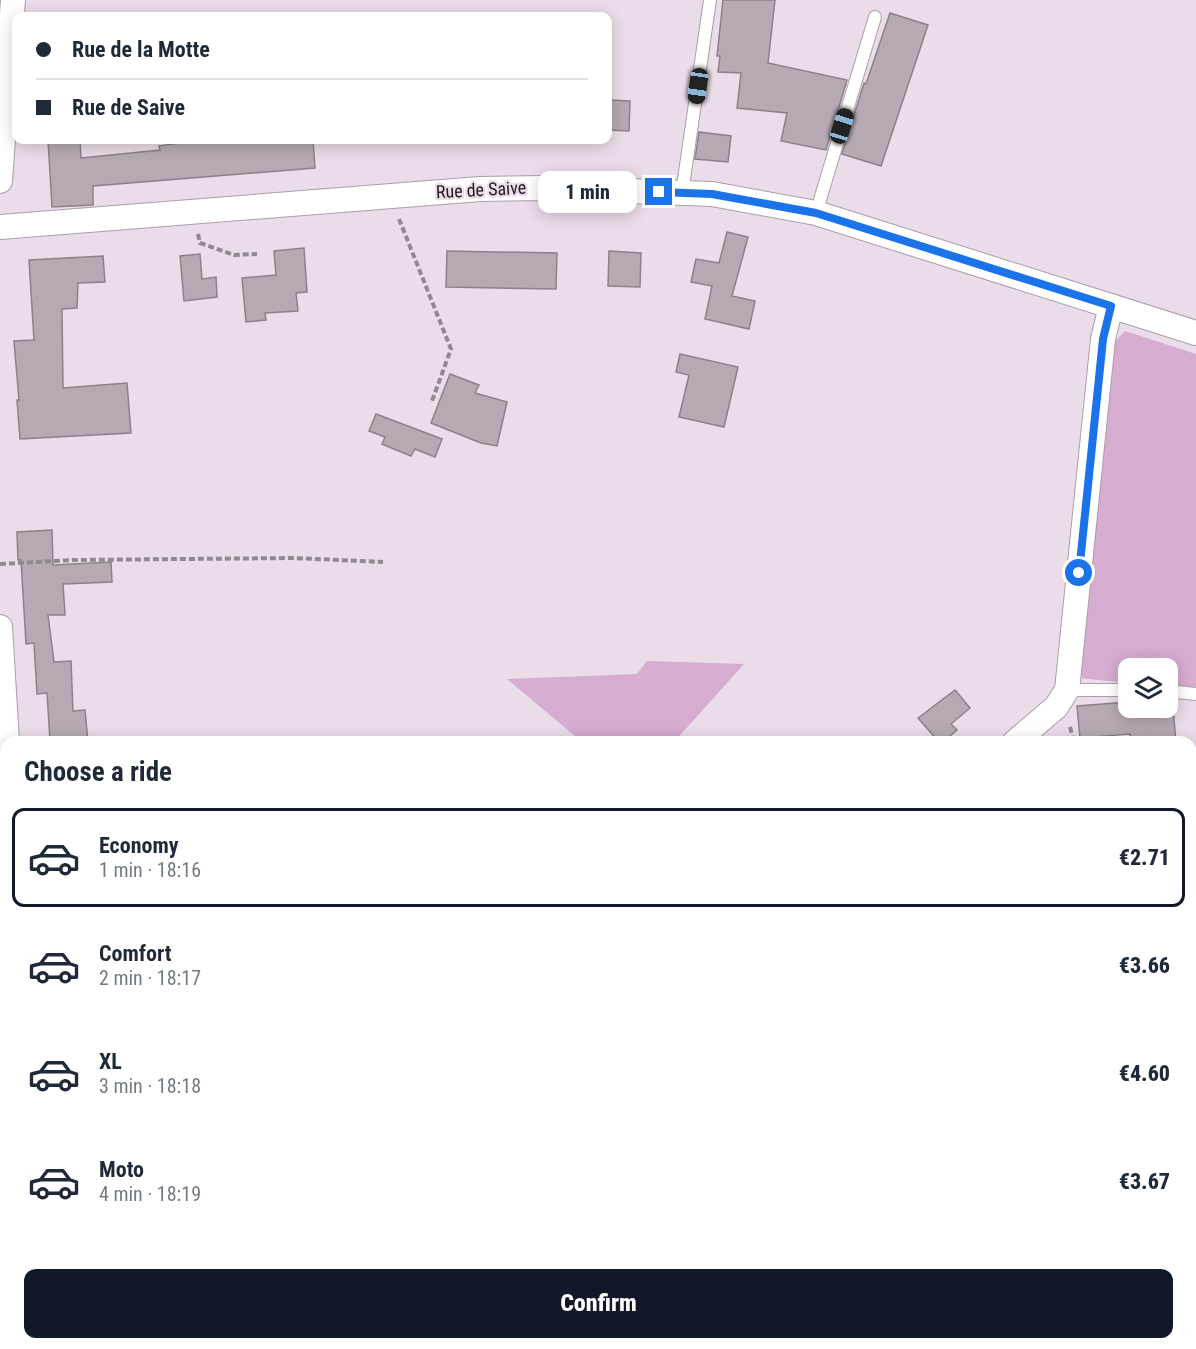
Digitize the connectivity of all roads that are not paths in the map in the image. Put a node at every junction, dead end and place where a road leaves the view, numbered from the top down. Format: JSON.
{"nodes":[{"id":1,"x":710,"y":0,"type":"edge"},
{"id":2,"x":12,"y":14,"type":"edge"},
{"id":3,"x":875,"y":17,"type":"dead end"},
{"id":4,"x":0,"y":181,"type":"edge"},
{"id":5,"x":682,"y":193,"type":"junction"},
{"id":6,"x":816,"y":213,"type":"junction"},
{"id":7,"x":0,"y":227,"type":"edge"},
{"id":8,"x":1111,"y":306,"type":"junction"},
{"id":9,"x":1196,"y":333,"type":"edge"},
{"id":10,"x":0,"y":627,"type":"edge"},
{"id":11,"x":1067,"y":690,"type":"junction"},
{"id":12,"x":1118,"y":690,"type":"edge"},
{"id":13,"x":1178,"y":692,"type":"edge"},
{"id":14,"x":1196,"y":694,"type":"edge"},
{"id":15,"x":7,"y":736,"type":"edge"},
{"id":16,"x":1023,"y":736,"type":"edge"}],
"edges":[{"from":1,"to":5,"type":"lane"},
{"from":2,"to":4,"type":"street"},
{"from":3,"to":6,"type":"lane"},
{"from":5,"to":6,"type":"street","name":"Rue de Saive"},
{"from":5,"to":7,"type":"street","name":"Rue de Saive"},
{"from":6,"to":8,"type":"street","name":"Rue de Saive"},
{"from":8,"to":9,"type":"street","name":"Rue de Saive"},
{"from":8,"to":11,"type":"street"},
{"from":10,"to":15,"type":"street"},
{"from":11,"to":12,"type":"lane"},
{"from":11,"to":16,"type":"street"},
{"from":13,"to":14,"type":"lane"}]}
